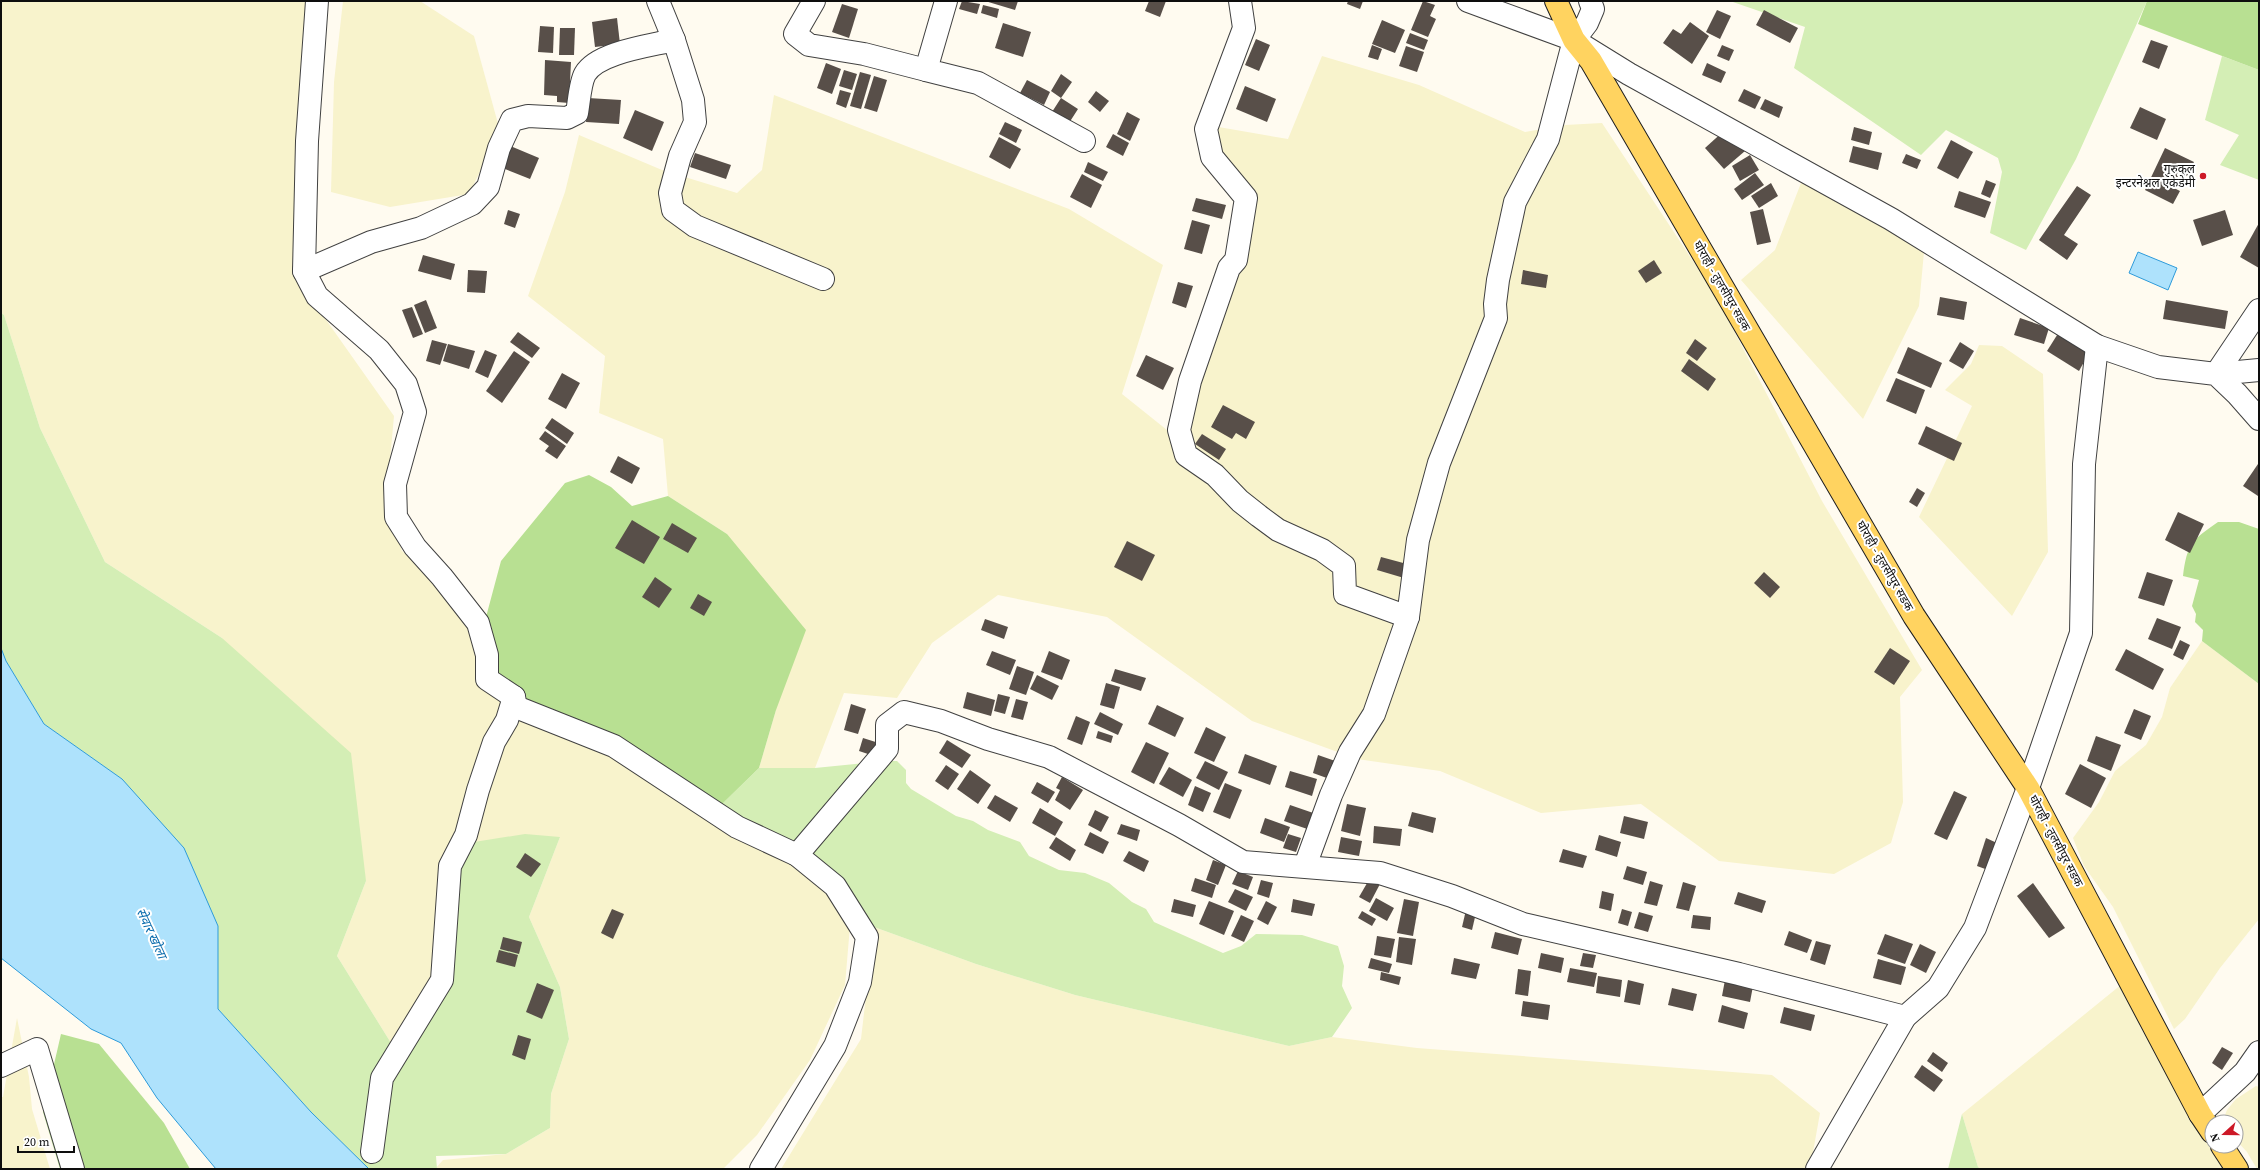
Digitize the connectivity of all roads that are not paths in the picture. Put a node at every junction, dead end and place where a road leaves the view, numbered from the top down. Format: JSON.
{"nodes":[{"id":1,"x":317,"y":1,"type":"edge"},
{"id":2,"x":658,"y":1,"type":"edge"},
{"id":3,"x":814,"y":1,"type":"edge"},
{"id":4,"x":946,"y":1,"type":"edge"},
{"id":5,"x":1240,"y":1,"type":"edge"},
{"id":6,"x":1468,"y":1,"type":"edge"},
{"id":7,"x":1556,"y":1,"type":"edge"},
{"id":8,"x":1590,"y":1,"type":"edge"},
{"id":9,"x":674,"y":40,"type":"junction"},
{"id":10,"x":1574,"y":40,"type":"junction"},
{"id":11,"x":926,"y":70,"type":"junction"},
{"id":12,"x":1084,"y":141,"type":"dead end"},
{"id":13,"x":304,"y":271,"type":"junction"},
{"id":14,"x":823,"y":279,"type":"dead end"},
{"id":15,"x":2259,"y":310,"type":"edge"},
{"id":16,"x":2097,"y":346,"type":"junction"},
{"id":17,"x":2259,"y":370,"type":"edge"},
{"id":18,"x":2216,"y":374,"type":"junction"},
{"id":19,"x":2259,"y":418,"type":"edge"},
{"id":20,"x":1408,"y":617,"type":"junction"},
{"id":21,"x":514,"y":697,"type":"junction"},
{"id":22,"x":2028,"y":788,"type":"junction"},
{"id":23,"x":797,"y":854,"type":"junction"},
{"id":24,"x":1305,"y":866,"type":"junction"},
{"id":25,"x":1905,"y":1017,"type":"junction"},
{"id":26,"x":2259,"y":1052,"type":"edge"},
{"id":27,"x":1,"y":1066,"type":"edge"},
{"id":28,"x":2252,"y":1077,"type":"edge"},
{"id":29,"x":2200,"y":1114,"type":"junction"},
{"id":30,"x":2204,"y":1120,"type":"edge"},
{"id":31,"x":372,"y":1152,"type":"dead end"},
{"id":32,"x":2227,"y":1154,"type":"edge"},
{"id":33,"x":73,"y":1169,"type":"edge"},
{"id":34,"x":761,"y":1169,"type":"edge"},
{"id":35,"x":1818,"y":1169,"type":"edge"},
{"id":36,"x":2237,"y":1169,"type":"edge"}],
"edges":[{"from":1,"to":13,"type":"street"},
{"from":2,"to":9,"type":"street"},
{"from":3,"to":11,"type":"street"},
{"from":4,"to":11,"type":"street"},
{"from":5,"to":20,"type":"street"},
{"from":6,"to":10,"type":"street"},
{"from":7,"to":10,"type":"main road","name":"घोराही - तुलसीपुर सडक"},
{"from":8,"to":10,"type":"street"},
{"from":9,"to":13,"type":"street"},
{"from":9,"to":14,"type":"street"},
{"from":10,"to":16,"type":"street"},
{"from":10,"to":20,"type":"street"},
{"from":10,"to":22,"type":"main road","name":"घोराही - तुलसीपुर सडक"},
{"from":11,"to":12,"type":"street"},
{"from":13,"to":21,"type":"street"},
{"from":15,"to":18,"type":"street"},
{"from":16,"to":18,"type":"street"},
{"from":16,"to":22,"type":"street"},
{"from":17,"to":18,"type":"street"},
{"from":18,"to":19,"type":"street"},
{"from":20,"to":24,"type":"street"},
{"from":21,"to":23,"type":"street"},
{"from":21,"to":31,"type":"street"},
{"from":22,"to":25,"type":"street"},
{"from":22,"to":29,"type":"main road","name":"घोराही - तुलसीपुर सडक"},
{"from":23,"to":24,"type":"street"},
{"from":23,"to":34,"type":"street"},
{"from":24,"to":25,"type":"street"},
{"from":25,"to":35,"type":"street"},
{"from":26,"to":28,"type":"street"},
{"from":27,"to":33,"type":"street"},
{"from":28,"to":29,"type":"street"},
{"from":29,"to":30,"type":"main road","name":"घोराही - तुलसीपुर सडक"},
{"from":32,"to":36,"type":"main road"}]}
